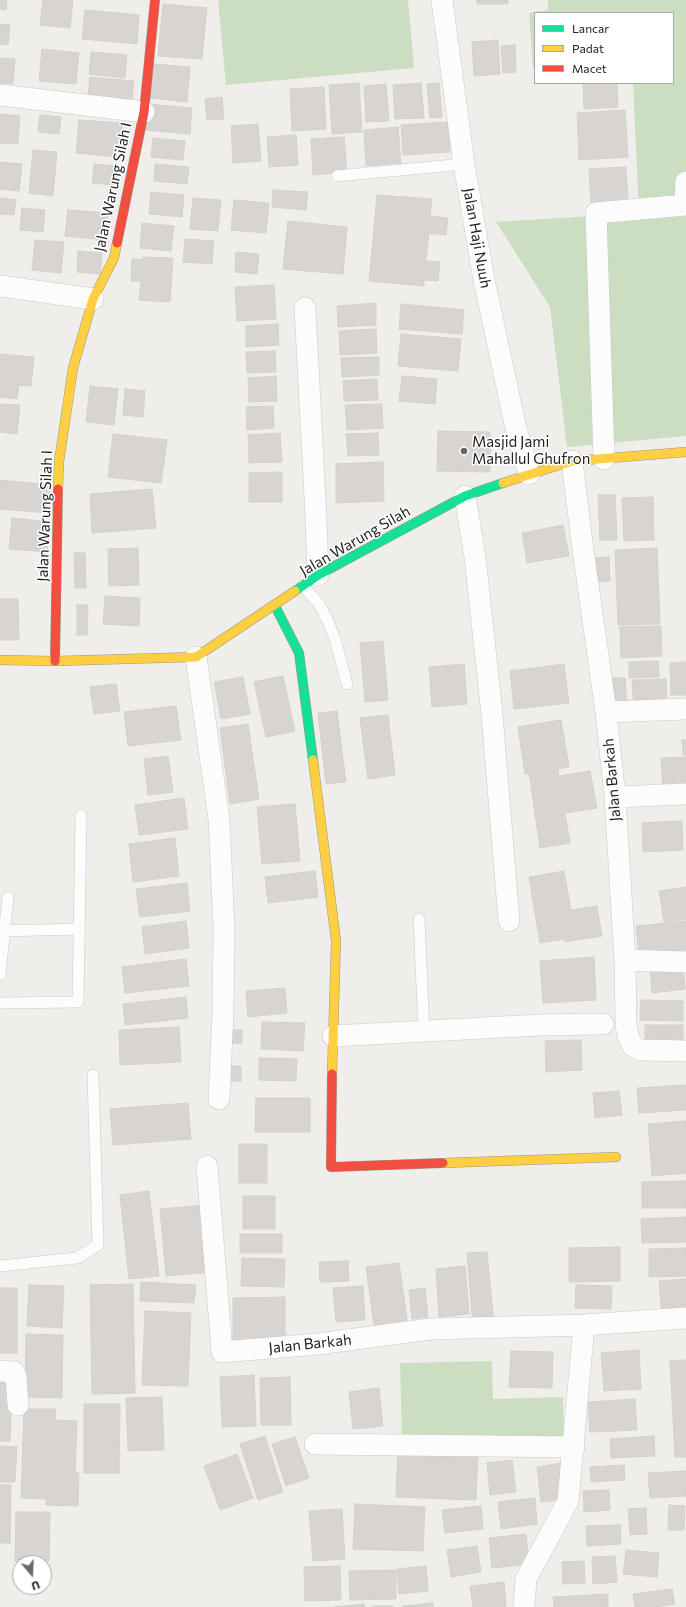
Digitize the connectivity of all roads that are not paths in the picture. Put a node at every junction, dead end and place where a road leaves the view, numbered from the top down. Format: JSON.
{"nodes":[{"id":1,"x":156,"y":0,"type":"edge"},
{"id":2,"x":442,"y":0,"type":"edge"},
{"id":3,"x":0,"y":95,"type":"edge"},
{"id":4,"x":144,"y":112,"type":"junction"},
{"id":5,"x":464,"y":164,"type":"junction"},
{"id":6,"x":337,"y":176,"type":"dead end"},
{"id":7,"x":686,"y":182,"type":"edge"},
{"id":8,"x":0,"y":286,"type":"edge"},
{"id":9,"x":93,"y":299,"type":"junction"},
{"id":10,"x":305,"y":308,"type":"dead end"},
{"id":11,"x":686,"y":452,"type":"edge"},
{"id":12,"x":604,"y":458,"type":"junction"},
{"id":13,"x":572,"y":461,"type":"junction"},
{"id":14,"x":528,"y":474,"type":"junction"},
{"id":15,"x":465,"y":496,"type":"junction"},
{"id":16,"x":310,"y":581,"type":"junction"},
{"id":17,"x":275,"y":606,"type":"junction"},
{"id":18,"x":196,"y":658,"type":"junction"},
{"id":19,"x":0,"y":660,"type":"edge"},
{"id":20,"x":55,"y":661,"type":"junction"},
{"id":21,"x":347,"y":684,"type":"dead end"},
{"id":22,"x":686,"y":709,"type":"edge"},
{"id":23,"x":606,"y":712,"type":"junction"},
{"id":24,"x":686,"y":794,"type":"edge"},
{"id":25,"x":615,"y":797,"type":"junction"},
{"id":26,"x":81,"y":815,"type":"dead end"},
{"id":27,"x":8,"y":897,"type":"dead end"},
{"id":28,"x":419,"y":919,"type":"dead end"},
{"id":29,"x":509,"y":921,"type":"dead end"},
{"id":30,"x":80,"y":929,"type":"junction"},
{"id":31,"x":3,"y":931,"type":"edge"},
{"id":32,"x":625,"y":960,"type":"junction"},
{"id":33,"x":686,"y":962,"type":"edge"},
{"id":34,"x":0,"y":974,"type":"edge"},
{"id":35,"x":0,"y":1003,"type":"edge"},
{"id":36,"x":603,"y":1024,"type":"dead end"},
{"id":37,"x":424,"y":1032,"type":"junction"},
{"id":38,"x":333,"y":1036,"type":"junction"},
{"id":39,"x":686,"y":1051,"type":"edge"},
{"id":40,"x":93,"y":1075,"type":"dead end"},
{"id":41,"x":219,"y":1099,"type":"dead end"},
{"id":42,"x":616,"y":1156,"type":"dead end"},
{"id":43,"x":207,"y":1166,"type":"dead end"},
{"id":44,"x":0,"y":1266,"type":"edge"},
{"id":45,"x":686,"y":1318,"type":"edge"},
{"id":46,"x":584,"y":1326,"type":"junction"},
{"id":47,"x":0,"y":1371,"type":"edge"},
{"id":48,"x":18,"y":1405,"type":"dead end"},
{"id":49,"x":315,"y":1444,"type":"dead end"},
{"id":50,"x":574,"y":1447,"type":"junction"},
{"id":51,"x":524,"y":1607,"type":"edge"}],
"edges":[{"from":1,"to":4,"type":"street","name":"Jalan Warung Silah I"},
{"from":2,"to":5,"type":"street","name":"Jalan Haji Nuuh"},
{"from":3,"to":4,"type":"street"},
{"from":4,"to":9,"type":"street","name":"Jalan Warung Silah I"},
{"from":5,"to":6,"type":"lane"},
{"from":5,"to":14,"type":"street","name":"Jalan Haji Nuuh"},
{"from":7,"to":12,"type":"street"},
{"from":8,"to":9,"type":"street"},
{"from":9,"to":20,"type":"street","name":"Jalan Warung Silah I"},
{"from":10,"to":16,"type":"street"},
{"from":11,"to":12,"type":"street","name":"Jalan Warung Silah"},
{"from":12,"to":13,"type":"street","name":"Jalan Warung Silah"},
{"from":13,"to":14,"type":"street","name":"Jalan Warung Silah"},
{"from":13,"to":23,"type":"street","name":"Jalan Barkah"},
{"from":14,"to":15,"type":"street","name":"Jalan Warung Silah"},
{"from":15,"to":16,"type":"street","name":"Jalan Warung Silah"},
{"from":15,"to":29,"type":"street"},
{"from":16,"to":17,"type":"street","name":"Jalan Warung Silah"},
{"from":16,"to":21,"type":"lane"},
{"from":17,"to":18,"type":"street","name":"Jalan Warung Silah"},
{"from":17,"to":38,"type":"street"},
{"from":18,"to":20,"type":"street"},
{"from":18,"to":41,"type":"street"},
{"from":19,"to":20,"type":"street"},
{"from":22,"to":23,"type":"street"},
{"from":23,"to":25,"type":"street","name":"Jalan Barkah"},
{"from":24,"to":25,"type":"street"},
{"from":25,"to":32,"type":"street","name":"Jalan Barkah"},
{"from":26,"to":30,"type":"lane"},
{"from":27,"to":31,"type":"lane"},
{"from":28,"to":37,"type":"lane"},
{"from":30,"to":31,"type":"lane"},
{"from":30,"to":35,"type":"lane"},
{"from":31,"to":34,"type":"lane"},
{"from":32,"to":33,"type":"street"},
{"from":32,"to":39,"type":"street","name":"Jalan Barkah"},
{"from":36,"to":37,"type":"street"},
{"from":37,"to":38,"type":"street"},
{"from":38,"to":42,"type":"street"},
{"from":40,"to":44,"type":"lane"},
{"from":43,"to":46,"type":"street","name":"Jalan Barkah"},
{"from":45,"to":46,"type":"street","name":"Jalan Barkah"},
{"from":46,"to":50,"type":"street"},
{"from":47,"to":48,"type":"street"},
{"from":49,"to":50,"type":"street"},
{"from":50,"to":51,"type":"street"}]}
